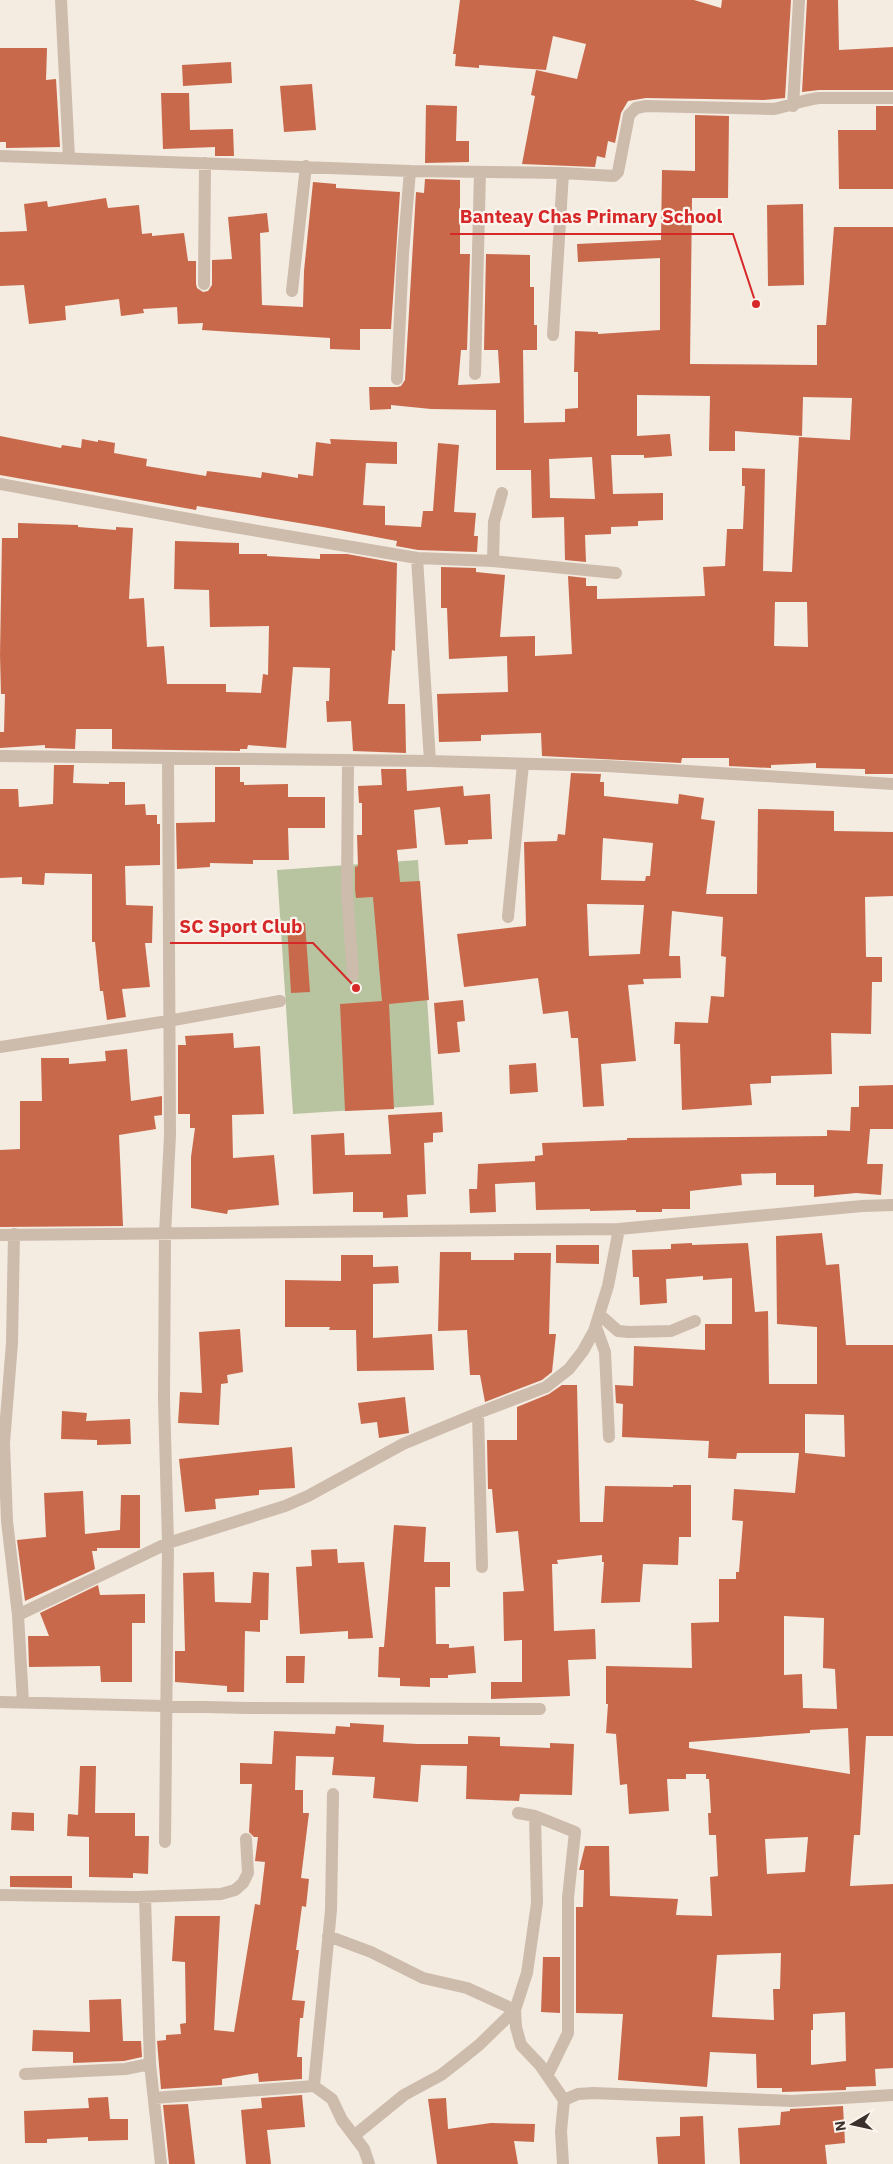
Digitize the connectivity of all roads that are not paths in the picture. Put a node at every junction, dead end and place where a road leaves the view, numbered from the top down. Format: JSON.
{"nodes":[{"id":1,"x":60,"y":0,"type":"edge"},
{"id":2,"x":799,"y":0,"type":"edge"},
{"id":3,"x":893,"y":98,"type":"edge"},
{"id":4,"x":793,"y":106,"type":"junction"},
{"id":5,"x":0,"y":156,"type":"edge"},
{"id":6,"x":69,"y":158,"type":"junction"},
{"id":7,"x":205,"y":163,"type":"junction"},
{"id":8,"x":306,"y":166,"type":"junction"},
{"id":9,"x":410,"y":171,"type":"junction"},
{"id":10,"x":480,"y":172,"type":"junction"},
{"id":11,"x":563,"y":173,"type":"junction"},
{"id":12,"x":204,"y":284,"type":"dead end"},
{"id":13,"x":292,"y":291,"type":"dead end"},
{"id":14,"x":553,"y":335,"type":"dead end"},
{"id":15,"x":475,"y":374,"type":"dead end"},
{"id":16,"x":397,"y":379,"type":"dead end"},
{"id":17,"x":0,"y":484,"type":"edge"},
{"id":18,"x":502,"y":493,"type":"dead end"},
{"id":19,"x":417,"y":558,"type":"junction"},
{"id":20,"x":493,"y":561,"type":"junction"},
{"id":21,"x":616,"y":573,"type":"dead end"},
{"id":22,"x":0,"y":756,"type":"edge"},
{"id":23,"x":168,"y":759,"type":"junction"},
{"id":24,"x":348,"y":762,"type":"junction"},
{"id":25,"x":430,"y":762,"type":"junction"},
{"id":26,"x":522,"y":764,"type":"junction"},
{"id":27,"x":893,"y":784,"type":"edge"},
{"id":28,"x":508,"y":917,"type":"dead end"},
{"id":29,"x":353,"y":975,"type":"dead end"},
{"id":30,"x":280,"y":1001,"type":"dead end"},
{"id":31,"x":168,"y":1021,"type":"junction"},
{"id":32,"x":0,"y":1047,"type":"edge"},
{"id":33,"x":893,"y":1205,"type":"edge"},
{"id":34,"x":619,"y":1229,"type":"junction"},
{"id":35,"x":0,"y":1234,"type":"edge"},
{"id":36,"x":14,"y":1234,"type":"junction"},
{"id":37,"x":165,"y":1234,"type":"junction"},
{"id":38,"x":598,"y":1321,"type":"junction"},
{"id":39,"x":695,"y":1321,"type":"dead end"},
{"id":40,"x":478,"y":1413,"type":"junction"},
{"id":41,"x":609,"y":1437,"type":"dead end"},
{"id":42,"x":168,"y":1543,"type":"junction"},
{"id":43,"x":482,"y":1567,"type":"dead end"},
{"id":44,"x":18,"y":1615,"type":"junction"},
{"id":45,"x":0,"y":1702,"type":"edge"},
{"id":46,"x":23,"y":1702,"type":"junction"},
{"id":47,"x":167,"y":1705,"type":"junction"},
{"id":48,"x":540,"y":1709,"type":"dead end"},
{"id":49,"x":333,"y":1794,"type":"dead end"},
{"id":50,"x":518,"y":1813,"type":"dead end"},
{"id":51,"x":535,"y":1816,"type":"junction"},
{"id":52,"x":246,"y":1839,"type":"dead end"},
{"id":53,"x":165,"y":1842,"type":"dead end"},
{"id":54,"x":0,"y":1895,"type":"edge"},
{"id":55,"x":145,"y":1897,"type":"junction"},
{"id":56,"x":328,"y":1936,"type":"junction"},
{"id":57,"x":515,"y":2010,"type":"junction"},
{"id":58,"x":150,"y":2064,"type":"junction"},
{"id":59,"x":25,"y":2074,"type":"dead end"},
{"id":60,"x":548,"y":2074,"type":"junction"},
{"id":61,"x":314,"y":2086,"type":"junction"},
{"id":62,"x":893,"y":2095,"type":"edge"},
{"id":63,"x":154,"y":2098,"type":"junction"},
{"id":64,"x":564,"y":2100,"type":"junction"},
{"id":65,"x":355,"y":2135,"type":"junction"},
{"id":66,"x":161,"y":2164,"type":"edge"},
{"id":67,"x":369,"y":2164,"type":"edge"},
{"id":68,"x":563,"y":2164,"type":"edge"}],
"edges":[{"from":1,"to":6,"type":"street"},
{"from":2,"to":4,"type":"street"},
{"from":3,"to":4,"type":"street"},
{"from":4,"to":11,"type":"street"},
{"from":5,"to":6,"type":"street"},
{"from":6,"to":7,"type":"street"},
{"from":7,"to":8,"type":"street"},
{"from":7,"to":12,"type":"street"},
{"from":8,"to":9,"type":"street"},
{"from":8,"to":13,"type":"street"},
{"from":9,"to":10,"type":"street"},
{"from":9,"to":16,"type":"street"},
{"from":10,"to":11,"type":"street"},
{"from":10,"to":15,"type":"street"},
{"from":11,"to":14,"type":"street"},
{"from":17,"to":19,"type":"street"},
{"from":18,"to":20,"type":"street"},
{"from":19,"to":20,"type":"street"},
{"from":19,"to":25,"type":"street"},
{"from":20,"to":21,"type":"street"},
{"from":22,"to":23,"type":"street"},
{"from":23,"to":24,"type":"street"},
{"from":23,"to":31,"type":"street"},
{"from":24,"to":25,"type":"street"},
{"from":24,"to":29,"type":"street"},
{"from":25,"to":26,"type":"street"},
{"from":26,"to":27,"type":"street"},
{"from":26,"to":28,"type":"street"},
{"from":30,"to":31,"type":"street"},
{"from":31,"to":32,"type":"street"},
{"from":31,"to":37,"type":"street"},
{"from":33,"to":34,"type":"street"},
{"from":34,"to":37,"type":"street"},
{"from":34,"to":38,"type":"street"},
{"from":35,"to":36,"type":"street"},
{"from":36,"to":37,"type":"street"},
{"from":36,"to":44,"type":"street"},
{"from":37,"to":42,"type":"street"},
{"from":38,"to":39,"type":"street"},
{"from":38,"to":40,"type":"street"},
{"from":38,"to":41,"type":"street"},
{"from":40,"to":42,"type":"street"},
{"from":40,"to":43,"type":"street"},
{"from":42,"to":44,"type":"street"},
{"from":42,"to":47,"type":"street"},
{"from":44,"to":46,"type":"street"},
{"from":45,"to":46,"type":"street"},
{"from":46,"to":47,"type":"street"},
{"from":47,"to":48,"type":"street"},
{"from":47,"to":53,"type":"street"},
{"from":49,"to":56,"type":"street"},
{"from":50,"to":51,"type":"street"},
{"from":51,"to":57,"type":"street"},
{"from":51,"to":60,"type":"street"},
{"from":52,"to":55,"type":"street"},
{"from":54,"to":55,"type":"street"},
{"from":55,"to":58,"type":"street"},
{"from":56,"to":57,"type":"street"},
{"from":56,"to":61,"type":"street"},
{"from":57,"to":60,"type":"street"},
{"from":57,"to":65,"type":"street"},
{"from":58,"to":59,"type":"street"},
{"from":58,"to":63,"type":"street"},
{"from":60,"to":64,"type":"street"},
{"from":61,"to":63,"type":"street"},
{"from":61,"to":65,"type":"street"},
{"from":62,"to":64,"type":"street"},
{"from":63,"to":66,"type":"street"},
{"from":64,"to":68,"type":"street"},
{"from":65,"to":67,"type":"street"}]}
